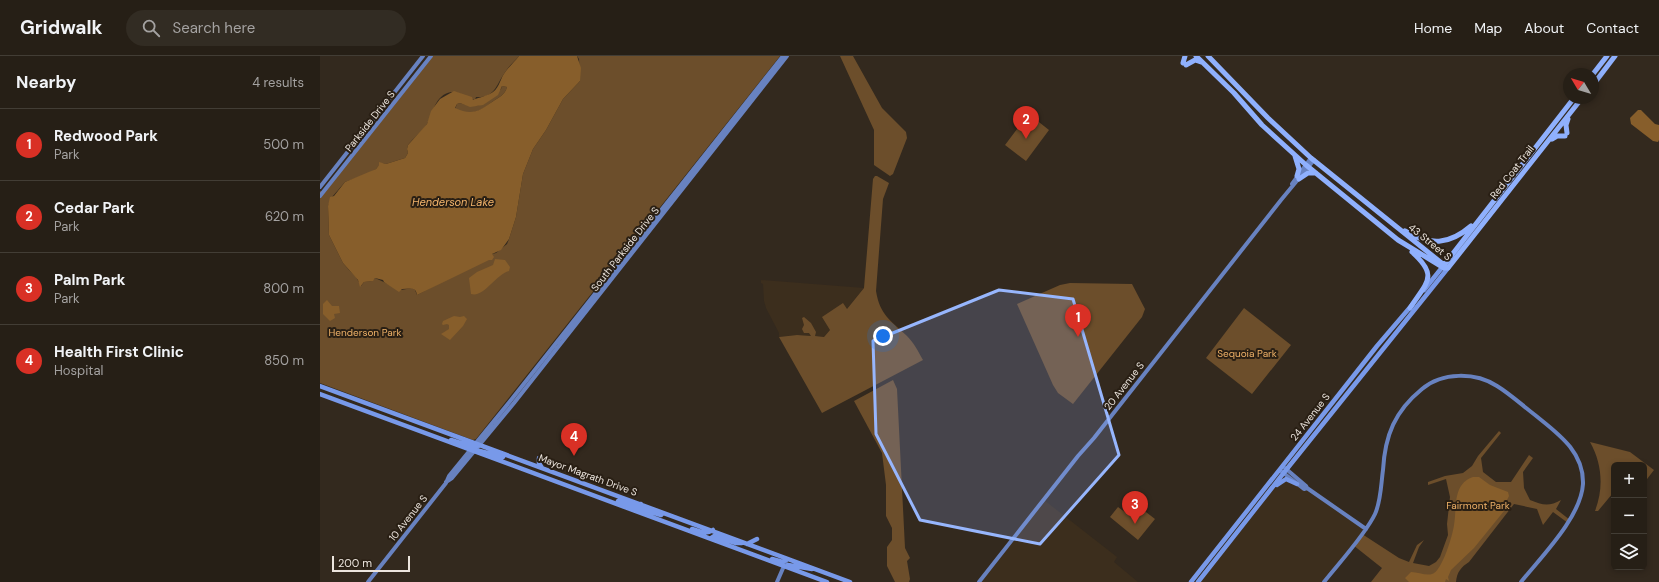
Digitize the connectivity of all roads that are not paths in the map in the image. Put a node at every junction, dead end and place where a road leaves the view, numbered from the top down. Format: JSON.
{"nodes":[{"id":1,"x":423,"y":56,"type":"edge"},
{"id":2,"x":432,"y":56,"type":"edge"},
{"id":3,"x":783,"y":56,"type":"edge"},
{"id":4,"x":787,"y":56,"type":"edge"},
{"id":5,"x":1185,"y":56,"type":"edge"},
{"id":6,"x":1196,"y":56,"type":"edge"},
{"id":7,"x":1208,"y":56,"type":"edge"},
{"id":8,"x":1607,"y":56,"type":"edge"},
{"id":9,"x":1615,"y":56,"type":"edge"},
{"id":10,"x":1205,"y":64,"type":"junction"},
{"id":11,"x":1598,"y":68,"type":"edge"},
{"id":12,"x":1599,"y":76,"type":"edge"},
{"id":13,"x":1569,"y":104,"type":"edge"},
{"id":14,"x":1578,"y":104,"type":"edge"},
{"id":15,"x":1572,"y":112,"type":"junction"},
{"id":16,"x":1548,"y":142,"type":"junction"},
{"id":17,"x":1294,"y":154,"type":"junction"},
{"id":18,"x":1313,"y":159,"type":"junction"},
{"id":19,"x":1307,"y":166,"type":"junction"},
{"id":20,"x":1316,"y":174,"type":"junction"},
{"id":21,"x":1298,"y":178,"type":"junction"},
{"id":22,"x":320,"y":187,"type":"edge"},
{"id":23,"x":320,"y":196,"type":"edge"},
{"id":24,"x":1483,"y":214,"type":"junction"},
{"id":25,"x":1384,"y":217,"type":"junction"},
{"id":26,"x":1376,"y":222,"type":"junction"},
{"id":27,"x":1398,"y":240,"type":"junction"},
{"id":28,"x":1445,"y":267,"type":"junction"},
{"id":29,"x":1410,"y":308,"type":"junction"},
{"id":30,"x":320,"y":386,"type":"edge"},
{"id":31,"x":320,"y":394,"type":"edge"},
{"id":32,"x":475,"y":448,"type":"junction"},
{"id":33,"x":532,"y":464,"type":"junction"},
{"id":34,"x":542,"y":468,"type":"junction"},
{"id":35,"x":1283,"y":470,"type":"junction"},
{"id":36,"x":1297,"y":484,"type":"junction"},
{"id":37,"x":1307,"y":488,"type":"junction"},
{"id":38,"x":1269,"y":491,"type":"junction"},
{"id":39,"x":586,"y":492,"type":"junction"},
{"id":40,"x":641,"y":504,"type":"junction"},
{"id":41,"x":632,"y":510,"type":"junction"},
{"id":42,"x":675,"y":517,"type":"junction"},
{"id":43,"x":673,"y":524,"type":"junction"},
{"id":44,"x":1366,"y":529,"type":"junction"},
{"id":45,"x":713,"y":530,"type":"junction"},
{"id":46,"x":709,"y":538,"type":"junction"},
{"id":47,"x":746,"y":543,"type":"junction"},
{"id":48,"x":758,"y":548,"type":"junction"},
{"id":49,"x":758,"y":556,"type":"junction"},
{"id":50,"x":787,"y":559,"type":"junction"},
{"id":51,"x":785,"y":566,"type":"junction"},
{"id":52,"x":814,"y":569,"type":"junction"},
{"id":53,"x":368,"y":582,"type":"edge"},
{"id":54,"x":777,"y":582,"type":"edge"},
{"id":55,"x":827,"y":582,"type":"edge"},
{"id":56,"x":850,"y":582,"type":"edge"},
{"id":57,"x":979,"y":582,"type":"edge"},
{"id":58,"x":1191,"y":582,"type":"edge"},
{"id":59,"x":1198,"y":582,"type":"edge"},
{"id":60,"x":1324,"y":582,"type":"edge"},
{"id":61,"x":1521,"y":582,"type":"edge"}],
"edges":[{"from":1,"to":22,"type":"street","name":"Parkside Drive S"},
{"from":2,"to":23,"type":"street","name":"Parkside Drive S"},
{"from":3,"to":32,"type":"street","name":"South Parkside Drive S"},
{"from":4,"to":32,"type":"street","name":"South Parkside Drive S"},
{"from":5,"to":10,"type":"highway"},
{"from":6,"to":10,"type":"highway","name":"43 Street S"},
{"from":7,"to":18,"type":"highway","name":"43 Street S"},
{"from":8,"to":11,"type":"highway"},
{"from":9,"to":12,"type":"highway"},
{"from":10,"to":17,"type":"highway","name":"43 Street S"},
{"from":13,"to":24,"type":"highway","name":"Red Coat Trail"},
{"from":14,"to":15,"type":"highway","name":"Red Coat Trail"},
{"from":15,"to":16,"type":"highway","name":"Red Coat Trail"},
{"from":15,"to":16,"type":"highway"},
{"from":16,"to":28,"type":"highway","name":"Red Coat Trail"},
{"from":17,"to":19,"type":"highway","name":"43 Street S"},
{"from":17,"to":21,"type":"highway"},
{"from":18,"to":19,"type":"street","name":"20 Avenue S"},
{"from":18,"to":25,"type":"highway","name":"43 Street S"},
{"from":19,"to":20,"type":"highway","name":"43 Street S"},
{"from":19,"to":21,"type":"street","name":"20 Avenue S"},
{"from":20,"to":21,"type":"highway"},
{"from":20,"to":26,"type":"highway","name":"43 Street S"},
{"from":21,"to":57,"type":"street","name":"20 Avenue S"},
{"from":24,"to":25,"type":"highway"},
{"from":24,"to":28,"type":"highway"},
{"from":25,"to":26,"type":"highway"},
{"from":25,"to":28,"type":"highway","name":"43 Street S"},
{"from":26,"to":27,"type":"highway","name":"43 Street S"},
{"from":27,"to":28,"type":"highway","name":"43 Street S"},
{"from":27,"to":29,"type":"highway"},
{"from":28,"to":29,"type":"main road","name":"24 Avenue S"},
{"from":28,"to":35,"type":"main road","name":"24 Avenue S"},
{"from":29,"to":35,"type":"main road","name":"24 Avenue S"},
{"from":30,"to":32,"type":"main road","name":"Mayor Magrath Drive S"},
{"from":31,"to":32,"type":"main road","name":"Mayor Magrath Drive S"},
{"from":32,"to":33,"type":"main road","name":"Mayor Magrath Drive S"},
{"from":32,"to":39,"type":"main road","name":"Mayor Magrath Drive S"},
{"from":32,"to":53,"type":"street","name":"10 Avenue S"},
{"from":33,"to":34,"type":"main road","name":"Mayor Magrath Drive S"},
{"from":33,"to":34,"type":"main road"},
{"from":34,"to":40,"type":"main road","name":"Mayor Magrath Drive S"},
{"from":35,"to":36,"type":"street"},
{"from":35,"to":37,"type":"street"},
{"from":35,"to":38,"type":"main road","name":"24 Avenue S"},
{"from":35,"to":58,"type":"main road","name":"24 Avenue S"},
{"from":36,"to":37,"type":"street"},
{"from":36,"to":38,"type":"main road"},
{"from":37,"to":44,"type":"street"},
{"from":38,"to":59,"type":"main road","name":"24 Avenue S"},
{"from":39,"to":40,"type":"main road"},
{"from":39,"to":41,"type":"main road","name":"Mayor Magrath Drive S"},
{"from":40,"to":42,"type":"main road","name":"Mayor Magrath Drive S"},
{"from":41,"to":42,"type":"main road"},
{"from":41,"to":43,"type":"main road","name":"Mayor Magrath Drive S"},
{"from":42,"to":45,"type":"main road","name":"Mayor Magrath Drive S"},
{"from":43,"to":45,"type":"main road"},
{"from":43,"to":46,"type":"main road","name":"Mayor Magrath Drive S"},
{"from":44,"to":60,"type":"street"},
{"from":44,"to":61,"type":"street"},
{"from":45,"to":47,"type":"main road","name":"Mayor Magrath Drive S"},
{"from":46,"to":47,"type":"main road"},
{"from":46,"to":49,"type":"main road","name":"Mayor Magrath Drive S"},
{"from":47,"to":48,"type":"main road","name":"Mayor Magrath Drive S"},
{"from":47,"to":48,"type":"main road"},
{"from":48,"to":50,"type":"main road","name":"Mayor Magrath Drive S"},
{"from":49,"to":50,"type":"main road"},
{"from":49,"to":51,"type":"main road","name":"Mayor Magrath Drive S"},
{"from":50,"to":51,"type":"street"},
{"from":50,"to":52,"type":"main road","name":"Mayor Magrath Drive S"},
{"from":51,"to":52,"type":"main road"},
{"from":51,"to":54,"type":"street"},
{"from":51,"to":55,"type":"main road","name":"Mayor Magrath Drive S"},
{"from":52,"to":56,"type":"main road","name":"Mayor Magrath Drive S"}]}
